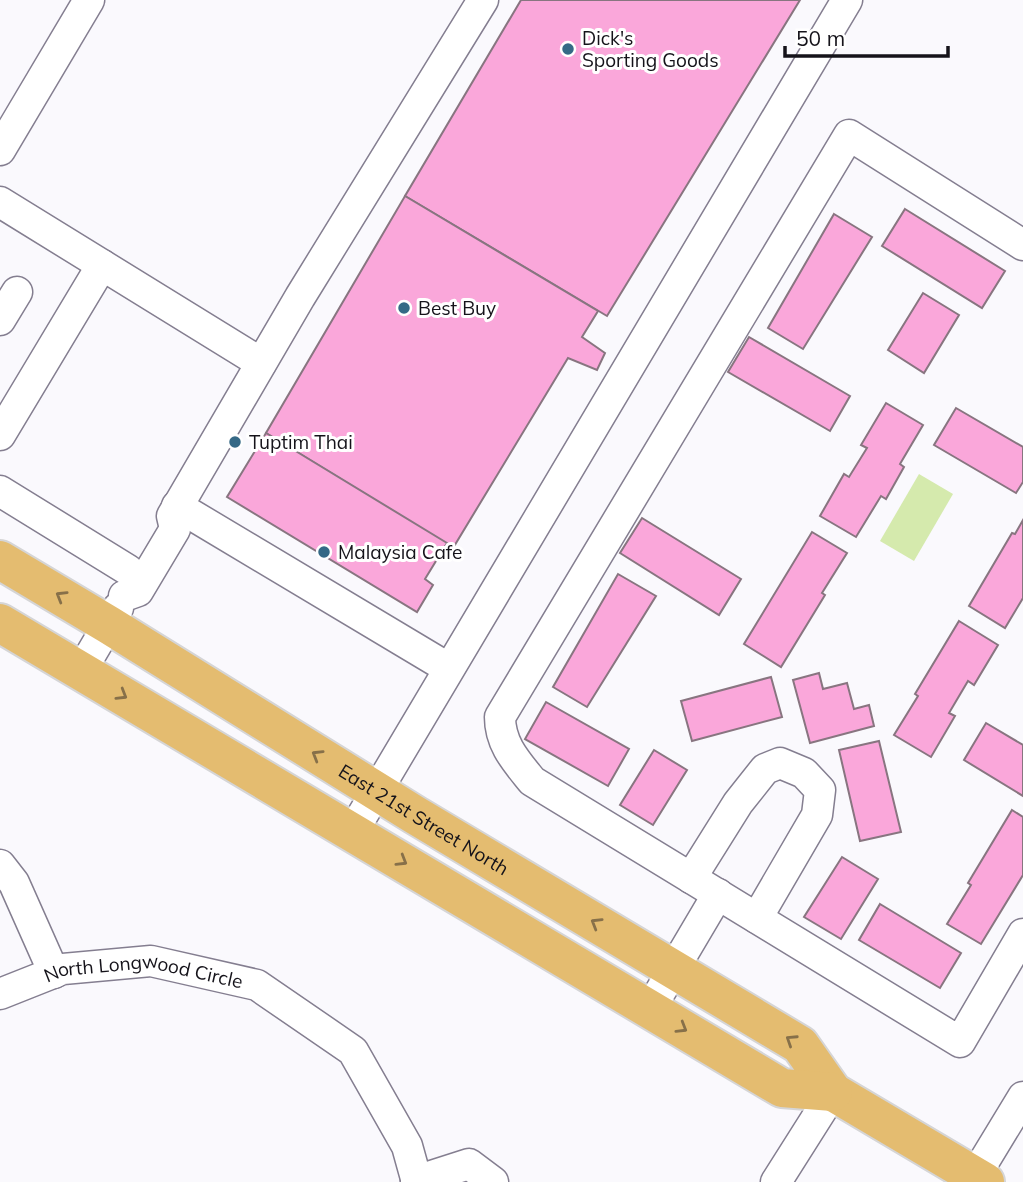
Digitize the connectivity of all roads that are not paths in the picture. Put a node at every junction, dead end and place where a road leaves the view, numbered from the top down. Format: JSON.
{"nodes":[{"id":1,"x":89,"y":0,"type":"edge"},
{"id":2,"x":483,"y":0,"type":"edge"},
{"id":3,"x":848,"y":0,"type":"edge"},
{"id":4,"x":0,"y":150,"type":"edge"},
{"id":5,"x":0,"y":202,"type":"edge"},
{"id":6,"x":1023,"y":244,"type":"edge"},
{"id":7,"x":102,"y":265,"type":"junction"},
{"id":8,"x":17,"y":292,"type":"dead end"},
{"id":9,"x":0,"y":320,"type":"edge"},
{"id":10,"x":261,"y":363,"type":"junction"},
{"id":11,"x":10,"y":396,"type":"edge"},
{"id":12,"x":0,"y":435,"type":"edge"},
{"id":13,"x":0,"y":491,"type":"edge"},
{"id":14,"x":174,"y":511,"type":"junction"},
{"id":15,"x":0,"y":560,"type":"edge"},
{"id":16,"x":121,"y":597,"type":"junction"},
{"id":17,"x":0,"y":623,"type":"edge"},
{"id":18,"x":448,"y":668,"type":"junction"},
{"id":19,"x":81,"y":670,"type":"junction"},
{"id":20,"x":377,"y":791,"type":"junction"},
{"id":21,"x":353,"y":831,"type":"junction"},
{"id":22,"x":0,"y":865,"type":"edge"},
{"id":23,"x":691,"y":877,"type":"junction"},
{"id":24,"x":718,"y":894,"type":"junction"},
{"id":25,"x":757,"y":918,"type":"junction"},
{"id":26,"x":1023,"y":934,"type":"edge"},
{"id":27,"x":674,"y":969,"type":"junction"},
{"id":28,"x":54,"y":973,"type":"junction"},
{"id":29,"x":0,"y":994,"type":"edge"},
{"id":30,"x":650,"y":1009,"type":"junction"},
{"id":31,"x":833,"y":1092,"type":"junction"},
{"id":32,"x":1023,"y":1097,"type":"edge"},
{"id":33,"x":980,"y":1179,"type":"edge"},
{"id":34,"x":416,"y":1181,"type":"edge"},
{"id":35,"x":492,"y":1182,"type":"edge"},
{"id":36,"x":776,"y":1182,"type":"edge"}],
"edges":[{"from":1,"to":4,"type":"street"},
{"from":2,"to":10,"type":"street"},
{"from":3,"to":18,"type":"street"},
{"from":5,"to":7,"type":"street"},
{"from":6,"to":23,"type":"street"},
{"from":7,"to":10,"type":"street"},
{"from":7,"to":11,"type":"street"},
{"from":8,"to":9,"type":"street"},
{"from":10,"to":14,"type":"street"},
{"from":11,"to":12,"type":"street"},
{"from":13,"to":16,"type":"street"},
{"from":14,"to":16,"type":"street"},
{"from":14,"to":18,"type":"street"},
{"from":16,"to":15,"type":"main road","name":"East 21st Street North","one_way":true},
{"from":16,"to":19,"type":"street"},
{"from":20,"to":16,"type":"main road","name":"East 21st Street North","one_way":true},
{"from":17,"to":19,"type":"main road","name":"East 21st Street North"},
{"from":18,"to":20,"type":"street"},
{"from":19,"to":21,"type":"main road","name":"East 21st Street North","one_way":true},
{"from":20,"to":21,"type":"street"},
{"from":27,"to":20,"type":"main road","name":"East 21st Street North","one_way":true},
{"from":21,"to":30,"type":"main road","name":"East 21st Street North","one_way":true},
{"from":22,"to":28,"type":"street"},
{"from":23,"to":24,"type":"street"},
{"from":23,"to":25,"type":"street"},
{"from":24,"to":25,"type":"street"},
{"from":24,"to":27,"type":"street"},
{"from":25,"to":26,"type":"street"},
{"from":27,"to":30,"type":"street"},
{"from":31,"to":27,"type":"main road","name":"East 21st Street North","one_way":true},
{"from":28,"to":29,"type":"street","name":"North Longwood Circle"},
{"from":28,"to":34,"type":"street","name":"North Longwood Circle"},
{"from":30,"to":31,"type":"main road","name":"East 21st Street North","one_way":true},
{"from":31,"to":33,"type":"main road","name":"East 21st Street North"},
{"from":31,"to":36,"type":"street"},
{"from":32,"to":33,"type":"street"},
{"from":34,"to":35,"type":"street"}]}
